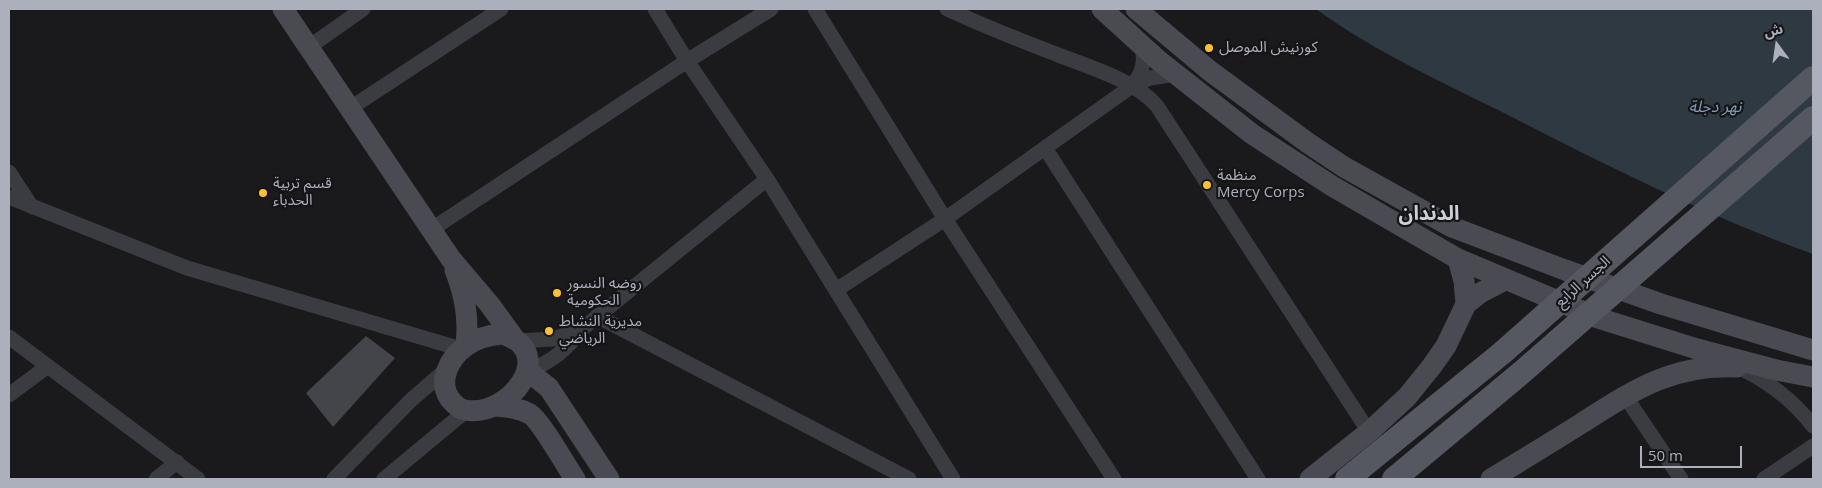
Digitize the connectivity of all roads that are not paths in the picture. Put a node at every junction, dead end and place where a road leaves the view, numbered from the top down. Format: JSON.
{"nodes":[{"id":1,"x":283,"y":9,"type":"edge"},
{"id":2,"x":363,"y":9,"type":"edge"},
{"id":3,"x":501,"y":9,"type":"edge"},
{"id":4,"x":655,"y":9,"type":"edge"},
{"id":5,"x":771,"y":9,"type":"edge"},
{"id":6,"x":815,"y":9,"type":"edge"},
{"id":7,"x":947,"y":9,"type":"edge"},
{"id":8,"x":1102,"y":9,"type":"edge"},
{"id":9,"x":1136,"y":9,"type":"edge"},
{"id":10,"x":1141,"y":44,"type":"junction"},
{"id":11,"x":309,"y":47,"type":"junction"},
{"id":12,"x":687,"y":61,"type":"junction"},
{"id":13,"x":1176,"y":74,"type":"junction"},
{"id":14,"x":1813,"y":78,"type":"edge"},
{"id":15,"x":1132,"y":86,"type":"junction"},
{"id":16,"x":349,"y":109,"type":"junction"},
{"id":17,"x":1813,"y":118,"type":"edge"},
{"id":18,"x":1045,"y":148,"type":"junction"},
{"id":19,"x":9,"y":172,"type":"edge"},
{"id":20,"x":767,"y":179,"type":"junction"},
{"id":21,"x":9,"y":197,"type":"edge"},
{"id":22,"x":32,"y":207,"type":"junction"},
{"id":23,"x":945,"y":220,"type":"junction"},
{"id":24,"x":432,"y":229,"type":"junction"},
{"id":25,"x":450,"y":258,"type":"junction"},
{"id":26,"x":1458,"y":259,"type":"junction"},
{"id":27,"x":1505,"y":280,"type":"junction"},
{"id":28,"x":836,"y":290,"type":"junction"},
{"id":29,"x":1466,"y":304,"type":"junction"},
{"id":30,"x":597,"y":316,"type":"junction"},
{"id":31,"x":582,"y":329,"type":"junction"},
{"id":32,"x":9,"y":337,"type":"edge"},
{"id":33,"x":516,"y":340,"type":"junction"},
{"id":34,"x":464,"y":348,"type":"junction"},
{"id":35,"x":1697,"y":349,"type":"junction"},
{"id":36,"x":1813,"y":350,"type":"edge"},
{"id":37,"x":48,"y":366,"type":"junction"},
{"id":38,"x":1738,"y":367,"type":"junction"},
{"id":39,"x":448,"y":368,"type":"junction"},
{"id":40,"x":1776,"y":370,"type":"junction"},
{"id":41,"x":528,"y":371,"type":"junction"},
{"id":42,"x":1813,"y":377,"type":"edge"},
{"id":43,"x":9,"y":395,"type":"edge"},
{"id":44,"x":1625,"y":396,"type":"junction"},
{"id":45,"x":496,"y":406,"type":"junction"},
{"id":46,"x":467,"y":410,"type":"junction"},
{"id":47,"x":1813,"y":426,"type":"edge"},
{"id":48,"x":1369,"y":432,"type":"junction"},
{"id":49,"x":1813,"y":446,"type":"edge"},
{"id":50,"x":178,"y":462,"type":"junction"},
{"id":51,"x":156,"y":479,"type":"edge"},
{"id":52,"x":198,"y":479,"type":"edge"},
{"id":53,"x":334,"y":479,"type":"edge"},
{"id":54,"x":384,"y":479,"type":"edge"},
{"id":55,"x":575,"y":479,"type":"edge"},
{"id":56,"x":609,"y":479,"type":"edge"},
{"id":57,"x":908,"y":479,"type":"edge"},
{"id":58,"x":953,"y":479,"type":"edge"},
{"id":59,"x":1114,"y":479,"type":"edge"},
{"id":60,"x":1258,"y":479,"type":"edge"},
{"id":61,"x":1310,"y":479,"type":"edge"},
{"id":62,"x":1347,"y":479,"type":"edge"},
{"id":63,"x":1394,"y":479,"type":"edge"},
{"id":64,"x":1492,"y":479,"type":"edge"},
{"id":65,"x":1681,"y":479,"type":"edge"},
{"id":66,"x":1764,"y":479,"type":"edge"}],
"edges":[{"from":1,"to":11,"type":"street"},
{"from":2,"to":11,"type":"street"},
{"from":3,"to":16,"type":"street"},
{"from":4,"to":12,"type":"street"},
{"from":5,"to":12,"type":"street"},
{"from":6,"to":23,"type":"street"},
{"from":7,"to":15,"type":"street"},
{"from":8,"to":10,"type":"street"},
{"from":9,"to":36,"type":"street"},
{"from":10,"to":13,"type":"street"},
{"from":10,"to":15,"type":"street"},
{"from":11,"to":16,"type":"street"},
{"from":12,"to":20,"type":"street"},
{"from":12,"to":24,"type":"street"},
{"from":13,"to":15,"type":"street"},
{"from":13,"to":26,"type":"street"},
{"from":14,"to":62,"type":"main road","name":"الجسر الرابع","bridge":true},
{"from":15,"to":18,"type":"street"},
{"from":15,"to":48,"type":"street"},
{"from":16,"to":24,"type":"street"},
{"from":17,"to":63,"type":"main road","name":"الجسر الرابع","bridge":true},
{"from":18,"to":23,"type":"street"},
{"from":18,"to":60,"type":"street"},
{"from":19,"to":22,"type":"street"},
{"from":20,"to":28,"type":"street"},
{"from":20,"to":30,"type":"street"},
{"from":21,"to":22,"type":"street"},
{"from":22,"to":34,"type":"street"},
{"from":23,"to":28,"type":"street"},
{"from":23,"to":59,"type":"street"},
{"from":24,"to":25,"type":"street"},
{"from":25,"to":33,"type":"street"},
{"from":25,"to":34,"type":"street"},
{"from":26,"to":27,"type":"street"},
{"from":26,"to":29,"type":"street"},
{"from":27,"to":29,"type":"street"},
{"from":27,"to":35,"type":"street"},
{"from":28,"to":58,"type":"street"},
{"from":29,"to":48,"type":"street"},
{"from":30,"to":31,"type":"street"},
{"from":30,"to":57,"type":"street"},
{"from":31,"to":33,"type":"street"},
{"from":31,"to":41,"type":"street"},
{"from":32,"to":37,"type":"street"},
{"from":33,"to":34,"type":"street"},
{"from":33,"to":41,"type":"street"},
{"from":34,"to":39,"type":"street"},
{"from":35,"to":38,"type":"street"},
{"from":35,"to":40,"type":"street"},
{"from":37,"to":43,"type":"street"},
{"from":37,"to":50,"type":"street"},
{"from":38,"to":40,"type":"street"},
{"from":38,"to":44,"type":"street"},
{"from":38,"to":47,"type":"street"},
{"from":39,"to":46,"type":"street"},
{"from":39,"to":53,"type":"street"},
{"from":40,"to":42,"type":"street"},
{"from":41,"to":45,"type":"street"},
{"from":41,"to":56,"type":"street"},
{"from":44,"to":64,"type":"street"},
{"from":44,"to":65,"type":"street"},
{"from":45,"to":46,"type":"street"},
{"from":45,"to":55,"type":"street"},
{"from":46,"to":54,"type":"street"},
{"from":48,"to":61,"type":"street"},
{"from":49,"to":66,"type":"street"},
{"from":50,"to":51,"type":"street"},
{"from":50,"to":52,"type":"street"}]}
